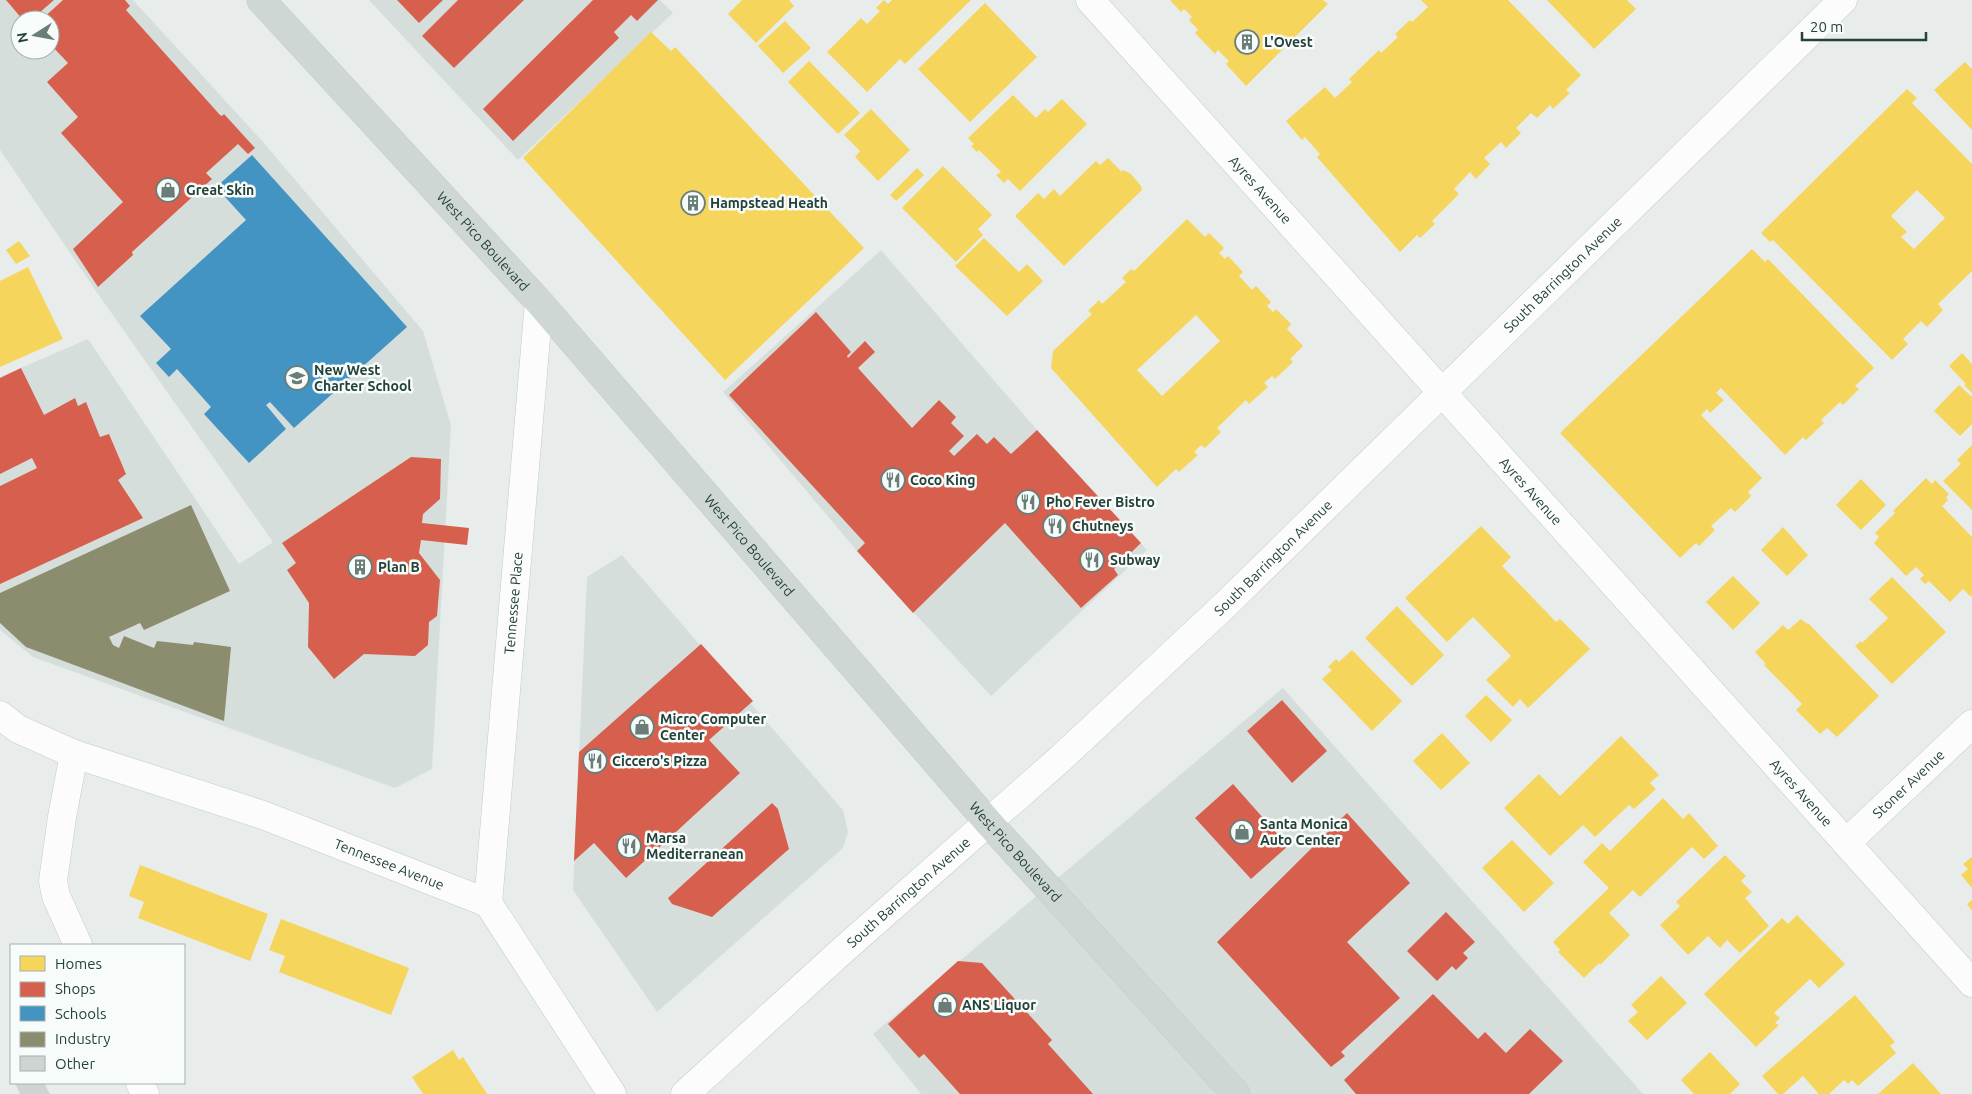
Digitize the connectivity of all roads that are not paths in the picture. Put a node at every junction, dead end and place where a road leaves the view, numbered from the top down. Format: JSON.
{"nodes":[{"id":1,"x":261,"y":0,"type":"edge"},
{"id":2,"x":1090,"y":0,"type":"edge"},
{"id":3,"x":1843,"y":0,"type":"edge"},
{"id":4,"x":539,"y":302,"type":"junction"},
{"id":5,"x":1442,"y":392,"type":"junction"},
{"id":6,"x":0,"y":715,"type":"edge"},
{"id":7,"x":1972,"y":724,"type":"edge"},
{"id":8,"x":74,"y":754,"type":"junction"},
{"id":9,"x":988,"y":822,"type":"junction"},
{"id":10,"x":1846,"y":843,"type":"junction"},
{"id":11,"x":488,"y":903,"type":"junction"},
{"id":12,"x":78,"y":944,"type":"edge"},
{"id":13,"x":1972,"y":983,"type":"edge"},
{"id":14,"x":612,"y":1094,"type":"edge"},
{"id":15,"x":685,"y":1094,"type":"edge"},
{"id":16,"x":1236,"y":1094,"type":"edge"}],
"edges":[{"from":1,"to":4,"type":"main road","name":"West Pico Boulevard"},
{"from":2,"to":5,"type":"street","name":"Ayres Avenue"},
{"from":3,"to":5,"type":"street","name":"South Barrington Avenue"},
{"from":4,"to":9,"type":"main road","name":"West Pico Boulevard"},
{"from":4,"to":11,"type":"street","name":"Tennessee Place"},
{"from":5,"to":9,"type":"street","name":"South Barrington Avenue"},
{"from":5,"to":10,"type":"street","name":"Ayres Avenue"},
{"from":6,"to":8,"type":"street","name":"Tennessee Avenue"},
{"from":7,"to":10,"type":"street","name":"Stoner Avenue"},
{"from":8,"to":11,"type":"street","name":"Tennessee Avenue"},
{"from":8,"to":12,"type":"street"},
{"from":9,"to":15,"type":"street","name":"South Barrington Avenue"},
{"from":9,"to":16,"type":"main road","name":"West Pico Boulevard"},
{"from":10,"to":13,"type":"street","name":"Ayres Avenue"},
{"from":11,"to":14,"type":"street"}]}
